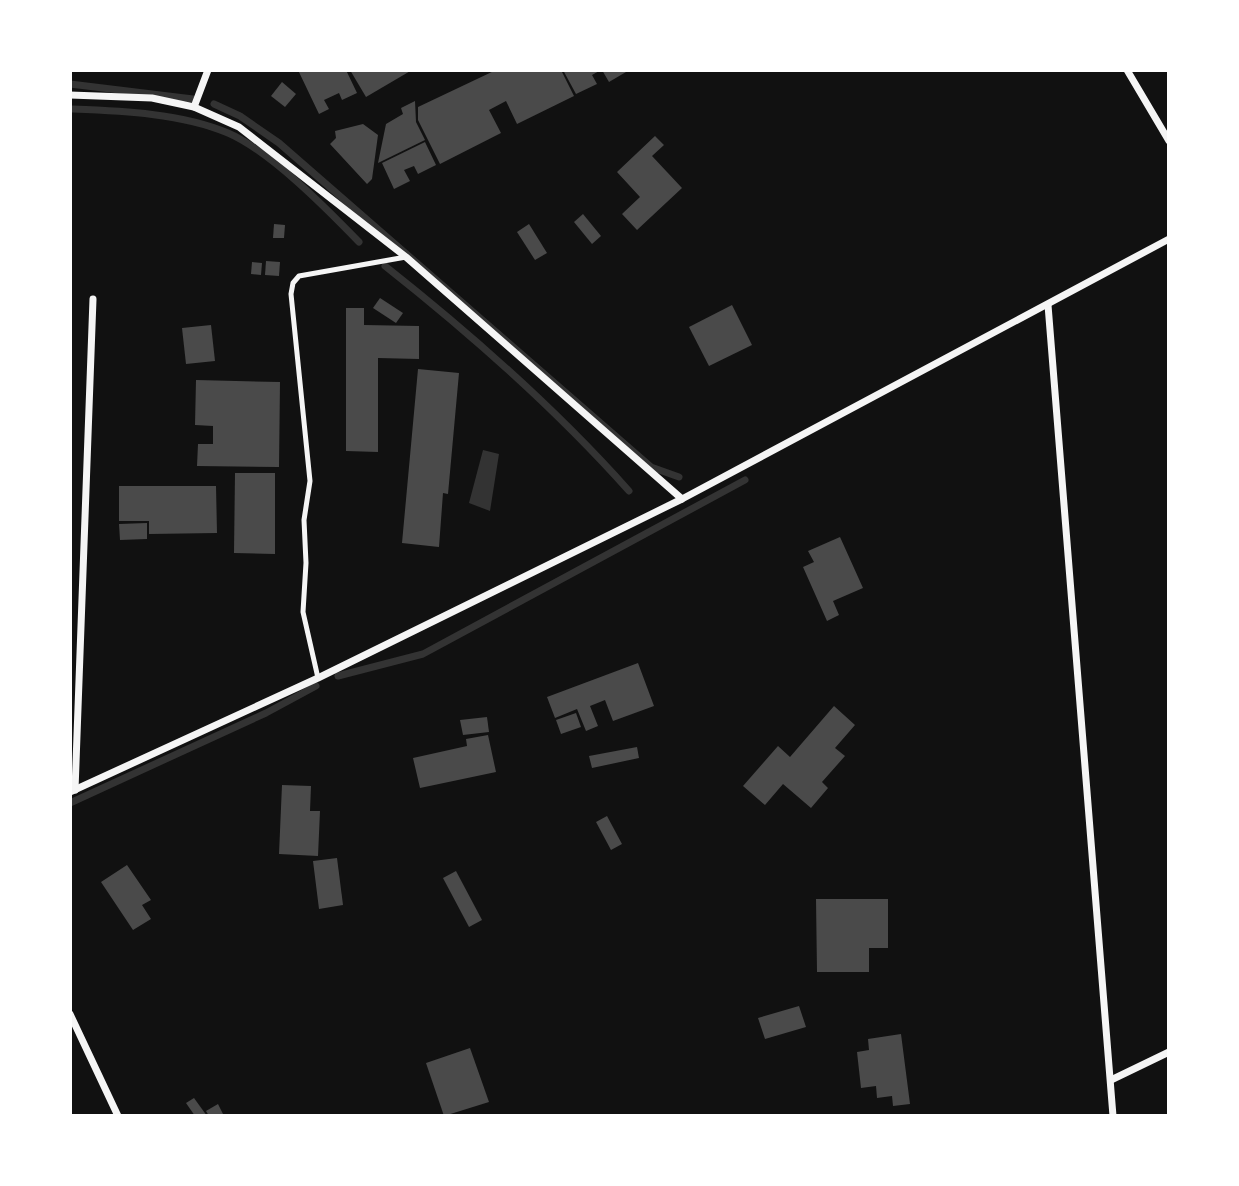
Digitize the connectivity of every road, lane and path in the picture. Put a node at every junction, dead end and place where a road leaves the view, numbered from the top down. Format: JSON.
{"nodes":[{"id":1,"x":208,"y":70,"type":"edge"},
{"id":2,"x":1127,"y":70,"type":"edge"},
{"id":3,"x":70,"y":95,"type":"edge"},
{"id":4,"x":194,"y":107,"type":"junction"},
{"id":5,"x":1169,"y":141,"type":"edge"},
{"id":6,"x":1169,"y":239,"type":"edge"},
{"id":7,"x":406,"y":257,"type":"junction"},
{"id":8,"x":93,"y":299,"type":"dead end"},
{"id":9,"x":1048,"y":305,"type":"junction"},
{"id":10,"x":682,"y":499,"type":"junction"},
{"id":11,"x":318,"y":678,"type":"junction"},
{"id":12,"x":73,"y":791,"type":"edge"},
{"id":13,"x":70,"y":1014,"type":"edge"},
{"id":14,"x":1169,"y":1052,"type":"edge"},
{"id":15,"x":1111,"y":1080,"type":"junction"},
{"id":16,"x":118,"y":1116,"type":"edge"},
{"id":17,"x":1114,"y":1116,"type":"edge"}],
"edges":[{"from":1,"to":4,"type":"street"},
{"from":2,"to":5,"type":"street"},
{"from":3,"to":4,"type":"street"},
{"from":4,"to":7,"type":"street"},
{"from":6,"to":9,"type":"street"},
{"from":7,"to":10,"type":"street"},
{"from":7,"to":11,"type":"lane"},
{"from":8,"to":12,"type":"street"},
{"from":9,"to":10,"type":"street"},
{"from":9,"to":15,"type":"street"},
{"from":10,"to":11,"type":"street"},
{"from":11,"to":12,"type":"street"},
{"from":13,"to":16,"type":"street"},
{"from":14,"to":15,"type":"street"},
{"from":15,"to":17,"type":"street"}]}
